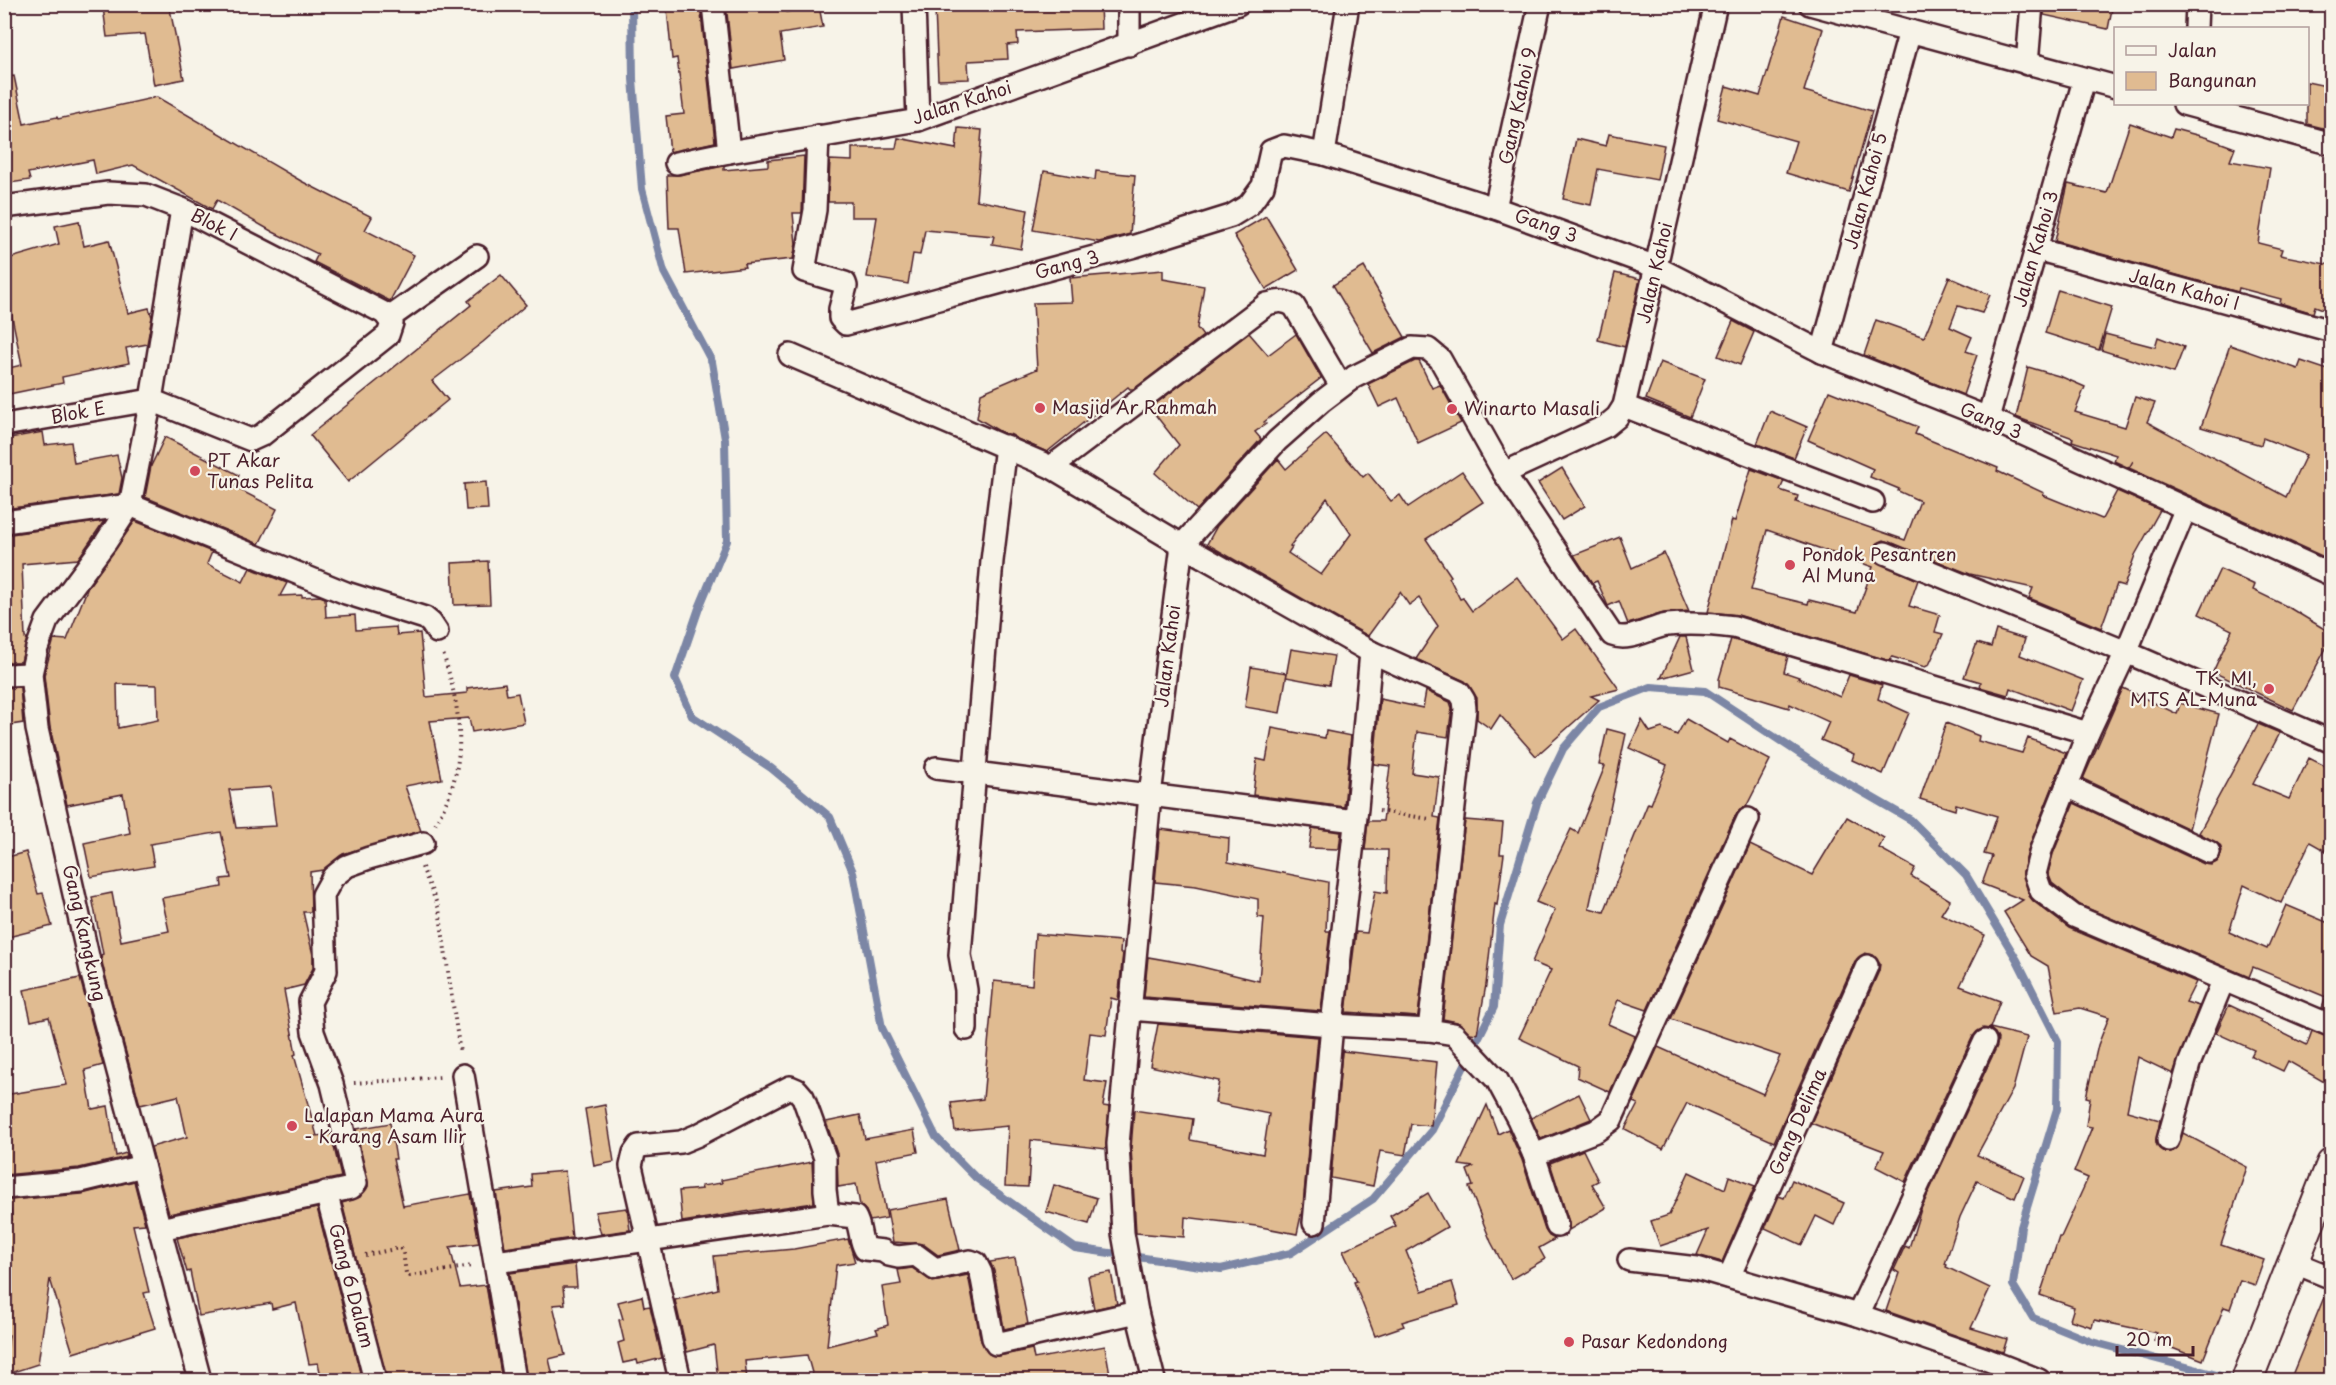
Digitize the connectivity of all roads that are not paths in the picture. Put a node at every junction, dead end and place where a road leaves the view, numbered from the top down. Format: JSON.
{"nodes":[{"id":1,"x":713,"y":4,"type":"edge"},
{"id":2,"x":914,"y":4,"type":"edge"},
{"id":3,"x":1129,"y":4,"type":"edge"},
{"id":4,"x":1238,"y":4,"type":"edge"},
{"id":5,"x":1348,"y":4,"type":"edge"},
{"id":6,"x":1540,"y":4,"type":"edge"},
{"id":7,"x":1716,"y":4,"type":"edge"},
{"id":8,"x":1810,"y":4,"type":"edge"},
{"id":9,"x":2032,"y":4,"type":"edge"},
{"id":10,"x":2197,"y":4,"type":"edge"},
{"id":11,"x":1883,"y":14,"type":"edge"},
{"id":12,"x":2196,"y":27,"type":"edge"},
{"id":13,"x":1910,"y":31,"type":"junction"},
{"id":14,"x":1129,"y":45,"type":"junction"},
{"id":15,"x":2027,"y":64,"type":"junction"},
{"id":16,"x":2084,"y":80,"type":"junction"},
{"id":17,"x":2114,"y":87,"type":"edge"},
{"id":18,"x":2192,"y":105,"type":"edge"},
{"id":19,"x":918,"y":120,"type":"junction"},
{"id":20,"x":818,"y":136,"type":"junction"},
{"id":21,"x":2331,"y":144,"type":"edge"},
{"id":22,"x":729,"y":152,"type":"junction"},
{"id":23,"x":1324,"y":154,"type":"junction"},
{"id":24,"x":676,"y":163,"type":"dead end"},
{"id":25,"x":4,"y":207,"type":"edge"},
{"id":26,"x":182,"y":208,"type":"junction"},
{"id":27,"x":1495,"y":208,"type":"junction"},
{"id":28,"x":2036,"y":249,"type":"junction"},
{"id":29,"x":477,"y":256,"type":"dead end"},
{"id":30,"x":1656,"y":267,"type":"junction"},
{"id":31,"x":389,"y":327,"type":"junction"},
{"id":32,"x":2331,"y":331,"type":"edge"},
{"id":33,"x":1822,"y":352,"type":"junction"},
{"id":34,"x":790,"y":355,"type":"dead end"},
{"id":35,"x":1341,"y":386,"type":"junction"},
{"id":36,"x":151,"y":400,"type":"junction"},
{"id":37,"x":1624,"y":406,"type":"junction"},
{"id":38,"x":1988,"y":418,"type":"junction"},
{"id":39,"x":4,"y":425,"type":"edge"},
{"id":40,"x":1006,"y":446,"type":"junction"},
{"id":41,"x":1051,"y":467,"type":"junction"},
{"id":42,"x":1504,"y":473,"type":"junction"},
{"id":43,"x":1873,"y":502,"type":"dead end"},
{"id":44,"x":130,"y":505,"type":"junction"},
{"id":45,"x":2186,"y":508,"type":"junction"},
{"id":46,"x":4,"y":522,"type":"edge"},
{"id":47,"x":1182,"y":545,"type":"junction"},
{"id":48,"x":1885,"y":553,"type":"dead end"},
{"id":49,"x":2331,"y":572,"type":"edge"},
{"id":50,"x":437,"y":632,"type":"dead end"},
{"id":51,"x":1371,"y":652,"type":"junction"},
{"id":52,"x":2126,"y":652,"type":"junction"},
{"id":53,"x":31,"y":674,"type":"junction"},
{"id":54,"x":4,"y":675,"type":"edge"},
{"id":55,"x":2088,"y":733,"type":"junction"},
{"id":56,"x":2331,"y":742,"type":"edge"},
{"id":57,"x":936,"y":768,"type":"dead end"},
{"id":58,"x":974,"y":773,"type":"junction"},
{"id":59,"x":2067,"y":786,"type":"junction"},
{"id":60,"x":1150,"y":795,"type":"junction"},
{"id":61,"x":1356,"y":815,"type":"junction"},
{"id":62,"x":1748,"y":819,"type":"dead end"},
{"id":63,"x":423,"y":843,"type":"dead end"},
{"id":64,"x":2209,"y":852,"type":"dead end"},
{"id":65,"x":1867,"y":966,"type":"dead end"},
{"id":66,"x":2223,"y":981,"type":"junction"},
{"id":67,"x":1130,"y":1009,"type":"junction"},
{"id":68,"x":1332,"y":1025,"type":"junction"},
{"id":69,"x":2331,"y":1026,"type":"edge"},
{"id":70,"x":966,"y":1029,"type":"dead end"},
{"id":71,"x":1429,"y":1030,"type":"junction"},
{"id":72,"x":1985,"y":1041,"type":"dead end"},
{"id":73,"x":463,"y":1075,"type":"road end"},
{"id":74,"x":2168,"y":1140,"type":"dead end"},
{"id":75,"x":1534,"y":1155,"type":"junction"},
{"id":76,"x":2331,"y":1164,"type":"edge"},
{"id":77,"x":143,"y":1166,"type":"junction"},
{"id":78,"x":4,"y":1188,"type":"edge"},
{"id":79,"x":326,"y":1192,"type":"junction"},
{"id":80,"x":828,"y":1214,"type":"junction"},
{"id":81,"x":1314,"y":1223,"type":"dead end"},
{"id":82,"x":1557,"y":1226,"type":"dead end"},
{"id":83,"x":160,"y":1229,"type":"junction"},
{"id":84,"x":648,"y":1240,"type":"junction"},
{"id":85,"x":1629,"y":1260,"type":"dead end"},
{"id":86,"x":496,"y":1262,"type":"junction"},
{"id":87,"x":2294,"y":1262,"type":"junction"},
{"id":88,"x":1729,"y":1277,"type":"junction"},
{"id":89,"x":2331,"y":1278,"type":"edge"},
{"id":90,"x":1137,"y":1312,"type":"junction"},
{"id":91,"x":1858,"y":1315,"type":"junction"},
{"id":92,"x":200,"y":1380,"type":"edge"},
{"id":93,"x":375,"y":1380,"type":"edge"},
{"id":94,"x":515,"y":1380,"type":"edge"},
{"id":95,"x":680,"y":1380,"type":"edge"},
{"id":96,"x":1154,"y":1380,"type":"edge"},
{"id":97,"x":2039,"y":1380,"type":"edge"},
{"id":98,"x":2247,"y":1380,"type":"edge"}],
"edges":[{"from":1,"to":22,"type":"street"},
{"from":2,"to":19,"type":"street"},
{"from":3,"to":14,"type":"street"},
{"from":4,"to":14,"type":"street","name":"Jalan Kahoi"},
{"from":5,"to":23,"type":"street"},
{"from":6,"to":27,"type":"street","name":"Gang Kahoi 9"},
{"from":7,"to":30,"type":"street","name":"Jalan Kahoi"},
{"from":8,"to":11,"type":"street"},
{"from":9,"to":15,"type":"street"},
{"from":10,"to":12,"type":"street"},
{"from":11,"to":13,"type":"street"},
{"from":13,"to":15,"type":"street"},
{"from":13,"to":33,"type":"street","name":"Jalan Kahoi 5"},
{"from":14,"to":19,"type":"street","name":"Jalan Kahoi"},
{"from":15,"to":16,"type":"street"},
{"from":16,"to":17,"type":"street"},
{"from":16,"to":28,"type":"street","name":"Jalan Kahoi 3"},
{"from":18,"to":21,"type":"street"},
{"from":19,"to":20,"type":"street","name":"Jalan Kahoi"},
{"from":20,"to":22,"type":"street","name":"Jalan Kahoi"},
{"from":20,"to":23,"type":"street","name":"Gang 3"},
{"from":22,"to":24,"type":"street","name":"Jalan Kahoi"},
{"from":23,"to":27,"type":"street","name":"Gang 3"},
{"from":25,"to":26,"type":"street","name":"Blok I"},
{"from":26,"to":31,"type":"street","name":"Blok I"},
{"from":26,"to":36,"type":"street"},
{"from":27,"to":30,"type":"street","name":"Gang 3"},
{"from":28,"to":32,"type":"street","name":"Jalan Kahoi I"},
{"from":28,"to":38,"type":"street","name":"Jalan Kahoi 3"},
{"from":29,"to":31,"type":"street"},
{"from":30,"to":33,"type":"street","name":"Gang 3"},
{"from":30,"to":37,"type":"street","name":"Jalan Kahoi"},
{"from":31,"to":36,"type":"street"},
{"from":33,"to":38,"type":"street","name":"Gang 3"},
{"from":34,"to":40,"type":"street"},
{"from":35,"to":41,"type":"street"},
{"from":35,"to":42,"type":"street"},
{"from":35,"to":47,"type":"street"},
{"from":36,"to":39,"type":"street","name":"Blok E"},
{"from":36,"to":44,"type":"street"},
{"from":37,"to":42,"type":"street"},
{"from":37,"to":43,"type":"street"},
{"from":38,"to":45,"type":"street","name":"Gang 3"},
{"from":40,"to":41,"type":"street"},
{"from":40,"to":58,"type":"street"},
{"from":41,"to":47,"type":"street"},
{"from":42,"to":55,"type":"street"},
{"from":44,"to":46,"type":"street"},
{"from":44,"to":50,"type":"street"},
{"from":44,"to":53,"type":"street","name":"Gang Kangkung"},
{"from":45,"to":49,"type":"street","name":"Gang 3"},
{"from":45,"to":52,"type":"street"},
{"from":47,"to":51,"type":"street"},
{"from":47,"to":60,"type":"street","name":"Jalan Kahoi"},
{"from":48,"to":52,"type":"street"},
{"from":51,"to":61,"type":"street"},
{"from":51,"to":71,"type":"street"},
{"from":52,"to":55,"type":"street"},
{"from":52,"to":56,"type":"street"},
{"from":53,"to":54,"type":"street"},
{"from":53,"to":77,"type":"street","name":"Gang Kangkung"},
{"from":55,"to":59,"type":"street"},
{"from":57,"to":58,"type":"street"},
{"from":58,"to":60,"type":"street"},
{"from":58,"to":70,"type":"street"},
{"from":59,"to":64,"type":"street"},
{"from":59,"to":66,"type":"street"},
{"from":60,"to":61,"type":"street"},
{"from":60,"to":67,"type":"street","name":"Jalan Kahoi"},
{"from":61,"to":68,"type":"street"},
{"from":62,"to":75,"type":"street"},
{"from":63,"to":79,"type":"street"},
{"from":65,"to":88,"type":"street","name":"Gang Delima"},
{"from":66,"to":69,"type":"street"},
{"from":66,"to":74,"type":"street"},
{"from":67,"to":68,"type":"street"},
{"from":67,"to":90,"type":"street","name":"Jalan Kahoi"},
{"from":68,"to":71,"type":"street"},
{"from":68,"to":81,"type":"street"},
{"from":71,"to":75,"type":"street"},
{"from":72,"to":91,"type":"street"},
{"from":73,"to":86,"type":"street"},
{"from":75,"to":82,"type":"street"},
{"from":76,"to":87,"type":"street"},
{"from":77,"to":78,"type":"street"},
{"from":77,"to":83,"type":"street","name":"Gang Kangkung"},
{"from":79,"to":83,"type":"street"},
{"from":79,"to":93,"type":"street","name":"Gang 6 Dalam"},
{"from":80,"to":84,"type":"street"},
{"from":80,"to":84,"type":"street"},
{"from":80,"to":90,"type":"street"},
{"from":83,"to":92,"type":"street","name":"Gang Kangkung"},
{"from":84,"to":86,"type":"street"},
{"from":84,"to":95,"type":"street"},
{"from":85,"to":88,"type":"street"},
{"from":86,"to":94,"type":"street"},
{"from":87,"to":89,"type":"street"},
{"from":87,"to":98,"type":"street"},
{"from":88,"to":91,"type":"street"},
{"from":90,"to":96,"type":"street","name":"Jalan Kahoi"},
{"from":91,"to":97,"type":"street"}]}
